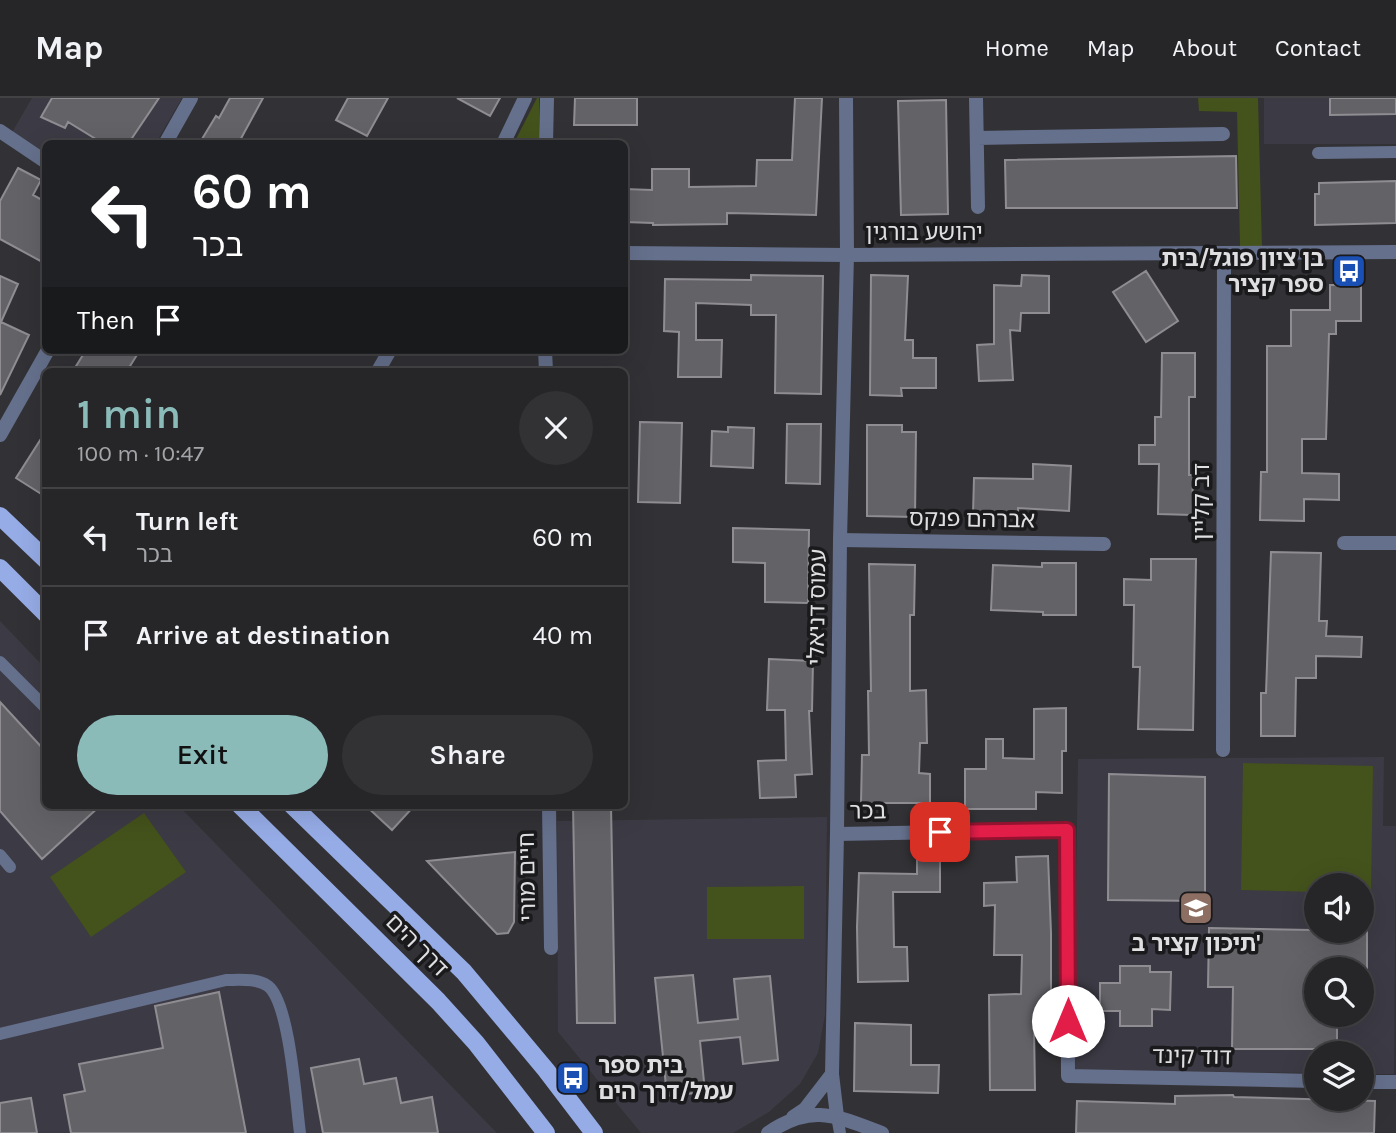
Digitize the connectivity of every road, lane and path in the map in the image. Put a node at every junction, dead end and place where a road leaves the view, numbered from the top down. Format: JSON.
{"nodes":[{"id":1,"x":191,"y":98,"type":"edge"},
{"id":2,"x":525,"y":98,"type":"edge"},
{"id":3,"x":547,"y":98,"type":"edge"},
{"id":4,"x":846,"y":98,"type":"edge"},
{"id":5,"x":976,"y":98,"type":"edge"},
{"id":6,"x":0,"y":131,"type":"edge"},
{"id":7,"x":1223,"y":134,"type":"dead end"},
{"id":8,"x":977,"y":138,"type":"junction"},
{"id":9,"x":167,"y":140,"type":"edge"},
{"id":10,"x":505,"y":140,"type":"edge"},
{"id":11,"x":546,"y":140,"type":"edge"},
{"id":12,"x":1396,"y":152,"type":"edge"},
{"id":13,"x":1318,"y":153,"type":"dead end"},
{"id":14,"x":42,"y":159,"type":"edge"},
{"id":15,"x":978,"y":207,"type":"dead end"},
{"id":16,"x":1396,"y":252,"type":"edge"},
{"id":17,"x":628,"y":253,"type":"edge"},
{"id":18,"x":1224,"y":254,"type":"junction"},
{"id":19,"x":847,"y":255,"type":"junction"},
{"id":20,"x":46,"y":354,"type":"edge"},
{"id":21,"x":0,"y":435,"type":"edge"},
{"id":22,"x":0,"y":516,"type":"edge"},
{"id":23,"x":840,"y":540,"type":"junction"},
{"id":24,"x":1344,"y":543,"type":"dead end"},
{"id":25,"x":1396,"y":543,"type":"edge"},
{"id":26,"x":1104,"y":544,"type":"dead end"},
{"id":27,"x":42,"y":556,"type":"edge"},
{"id":28,"x":0,"y":568,"type":"edge"},
{"id":29,"x":42,"y":610,"type":"edge"},
{"id":30,"x":0,"y":662,"type":"edge"},
{"id":31,"x":42,"y":704,"type":"edge"},
{"id":32,"x":1223,"y":750,"type":"dead end"},
{"id":33,"x":244,"y":809,"type":"edge"},
{"id":34,"x":296,"y":809,"type":"edge"},
{"id":35,"x":549,"y":809,"type":"edge"},
{"id":36,"x":837,"y":834,"type":"junction"},
{"id":37,"x":0,"y":855,"type":"edge"},
{"id":38,"x":10,"y":867,"type":"dead end"},
{"id":39,"x":551,"y":948,"type":"dead end"},
{"id":40,"x":0,"y":1034,"type":"edge"},
{"id":41,"x":832,"y":1074,"type":"junction"},
{"id":42,"x":1068,"y":1076,"type":"joint"},
{"id":43,"x":1304,"y":1081,"type":"edge"},
{"id":44,"x":1374,"y":1082,"type":"edge"},
{"id":45,"x":1396,"y":1082,"type":"edge"},
{"id":46,"x":837,"y":1116,"type":"junction"},
{"id":47,"x":786,"y":1121,"type":"junction"},
{"id":48,"x":300,"y":1133,"type":"edge"},
{"id":49,"x":546,"y":1133,"type":"edge"},
{"id":50,"x":594,"y":1133,"type":"edge"},
{"id":51,"x":768,"y":1133,"type":"edge"},
{"id":52,"x":840,"y":1133,"type":"edge"},
{"id":53,"x":882,"y":1133,"type":"edge"}],
"edges":[{"from":1,"to":9,"type":"street"},
{"from":2,"to":10,"type":"street"},
{"from":3,"to":11,"type":"street"},
{"from":4,"to":19,"type":"street","name":"עמוס דניאלי"},
{"from":5,"to":8,"type":"street"},
{"from":6,"to":14,"type":"street"},
{"from":7,"to":8,"type":"street"},
{"from":8,"to":15,"type":"street"},
{"from":12,"to":13,"type":"lane"},
{"from":16,"to":18,"type":"street","name":"יהושע בורגין"},
{"from":17,"to":19,"type":"street","name":"יהושע בורגין"},
{"from":18,"to":19,"type":"street","name":"יהושע בורגין"},
{"from":18,"to":32,"type":"street","name":"דב קליין"},
{"from":19,"to":23,"type":"street","name":"עמוס דניאלי"},
{"from":20,"to":21,"type":"street"},
{"from":22,"to":27,"type":"main road"},
{"from":23,"to":26,"type":"street","name":"אברהם פנקס"},
{"from":23,"to":36,"type":"street","name":"עמוס דניאלי"},
{"from":24,"to":25,"type":"street"},
{"from":28,"to":29,"type":"main road"},
{"from":30,"to":31,"type":"lane"},
{"from":33,"to":49,"type":"main road","name":"דרך הים"},
{"from":34,"to":50,"type":"main road","name":"דרך הים"},
{"from":35,"to":39,"type":"street","name":"חיים מורי"},
{"from":36,"to":41,"type":"street","name":"עמוס דניאלי"},
{"from":36,"to":42,"type":"street","name":"בכר"},
{"from":37,"to":38,"type":"lane"},
{"from":40,"to":48,"type":"lane"},
{"from":41,"to":46,"type":"street","name":"עמוס דניאלי"},
{"from":41,"to":47,"type":"street"},
{"from":42,"to":43,"type":"street","name":"דוד קינד"},
{"from":44,"to":45,"type":"street"},
{"from":46,"to":47,"type":"street"},
{"from":46,"to":52,"type":"lane"},
{"from":46,"to":53,"type":"street"},
{"from":47,"to":51,"type":"street"}]}
